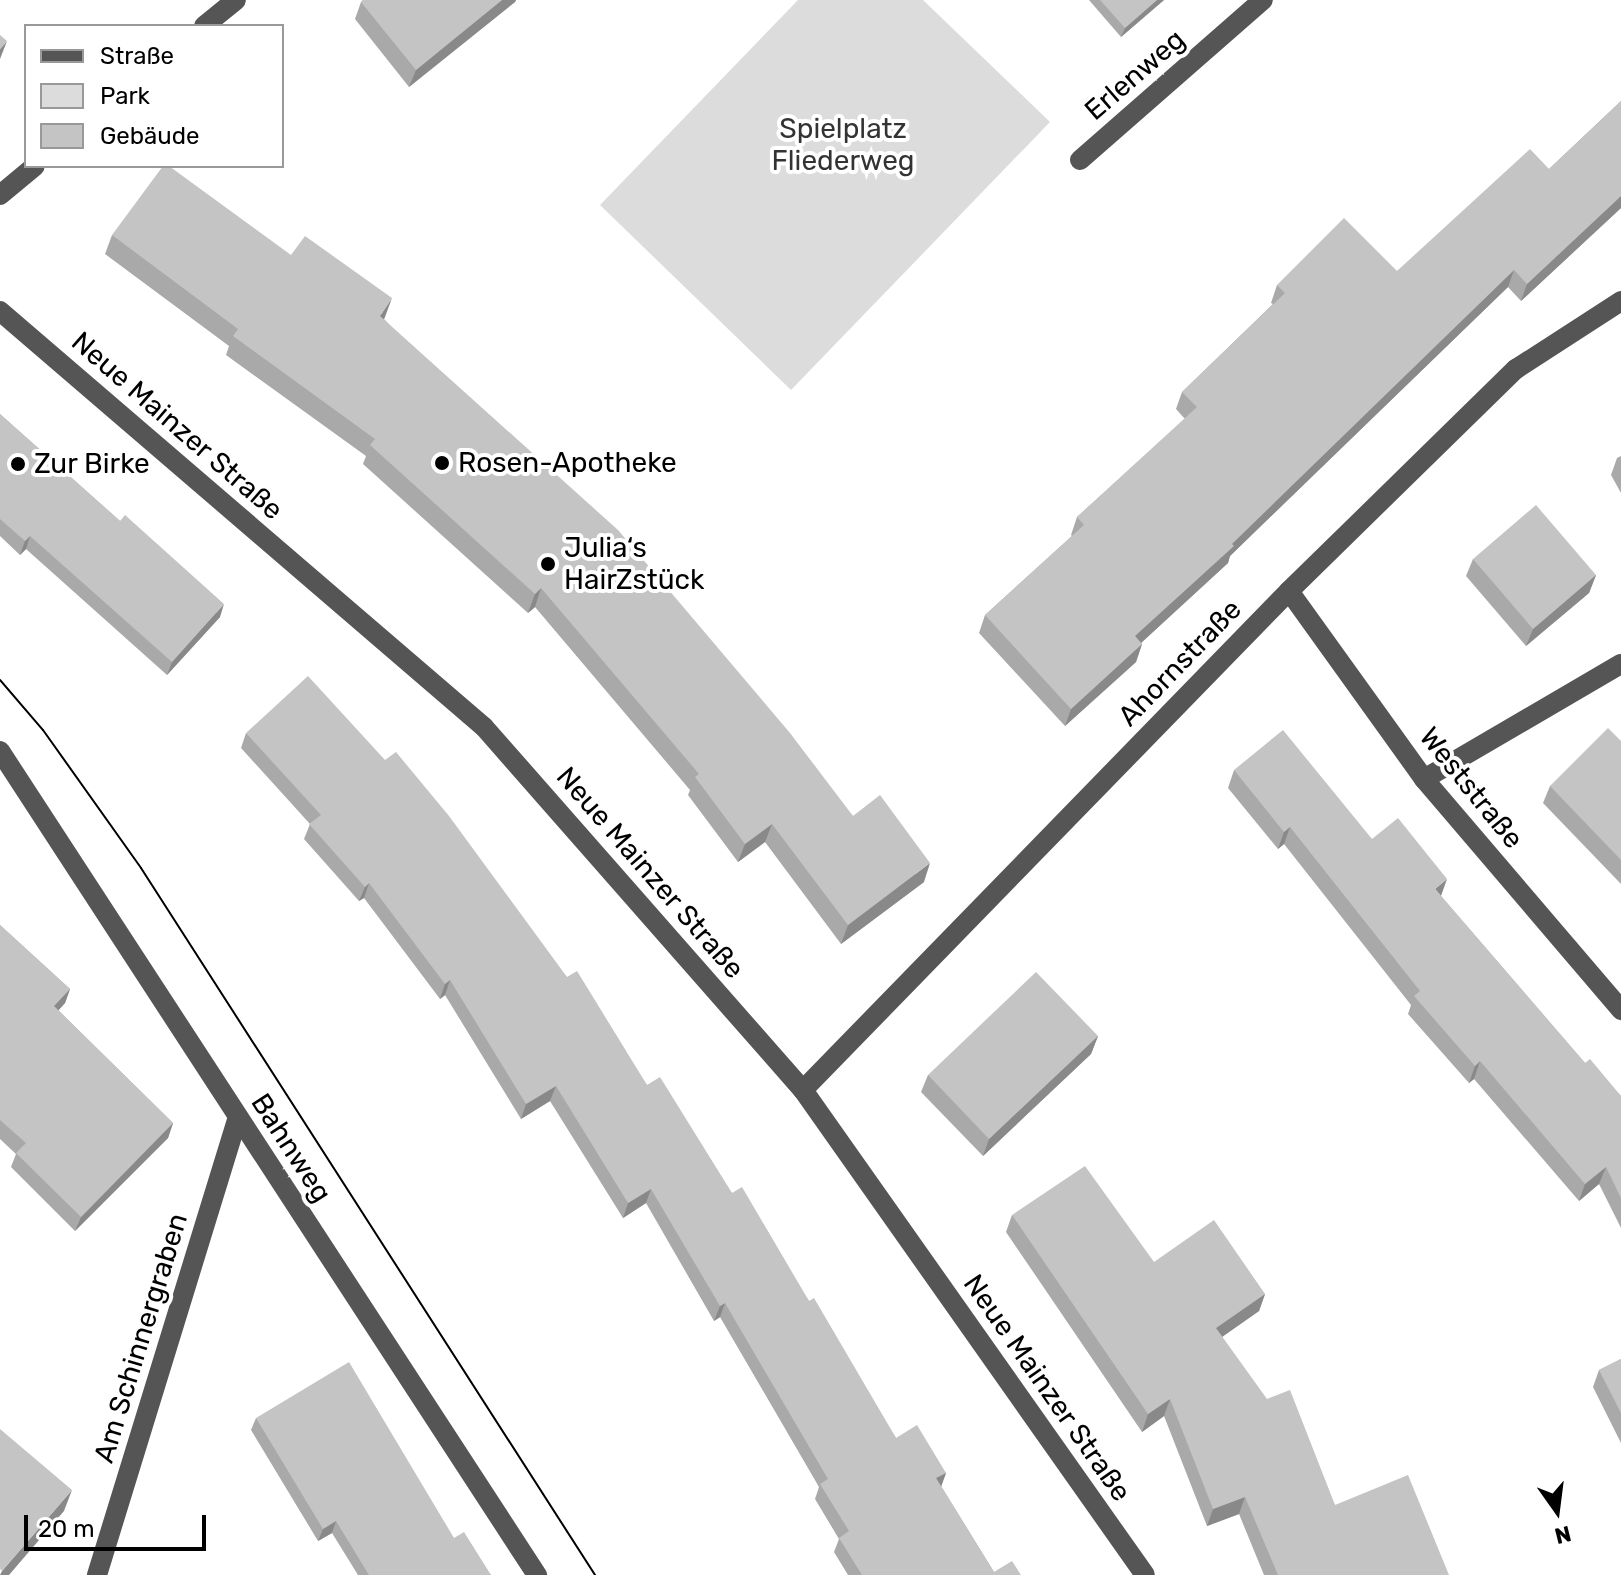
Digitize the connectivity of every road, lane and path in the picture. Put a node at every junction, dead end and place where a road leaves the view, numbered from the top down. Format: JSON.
{"nodes":[{"id":1,"x":236,"y":0,"type":"edge"},
{"id":2,"x":1263,"y":0,"type":"edge"},
{"id":3,"x":206,"y":24,"type":"edge"},
{"id":4,"x":1080,"y":160,"type":"dead end"},
{"id":5,"x":33,"y":168,"type":"edge"},
{"id":6,"x":0,"y":195,"type":"edge"},
{"id":7,"x":1621,"y":301,"type":"edge"},
{"id":8,"x":0,"y":311,"type":"edge"},
{"id":9,"x":1289,"y":591,"type":"junction"},
{"id":10,"x":1621,"y":664,"type":"edge"},
{"id":11,"x":0,"y":751,"type":"edge"},
{"id":12,"x":1424,"y":779,"type":"junction"},
{"id":13,"x":1621,"y":1010,"type":"edge"},
{"id":14,"x":803,"y":1090,"type":"junction"},
{"id":15,"x":238,"y":1118,"type":"junction"},
{"id":16,"x":97,"y":1575,"type":"edge"},
{"id":17,"x":537,"y":1575,"type":"edge"},
{"id":18,"x":1145,"y":1575,"type":"edge"}],
"edges":[{"from":1,"to":3,"type":"street"},
{"from":2,"to":4,"type":"street","name":"Erlenweg"},
{"from":5,"to":6,"type":"street"},
{"from":7,"to":9,"type":"street","name":"Ahornstraße"},
{"from":8,"to":14,"type":"street","name":"Neue Mainzer Straße"},
{"from":9,"to":12,"type":"street","name":"Weststraße"},
{"from":9,"to":14,"type":"street","name":"Ahornstraße"},
{"from":10,"to":12,"type":"street"},
{"from":11,"to":15,"type":"street","name":"Bahnweg"},
{"from":12,"to":13,"type":"street","name":"Weststraße"},
{"from":14,"to":18,"type":"street","name":"Neue Mainzer Straße"},
{"from":15,"to":16,"type":"street","name":"Am Schinnergraben"},
{"from":15,"to":17,"type":"street","name":"Bahnweg"}]}
